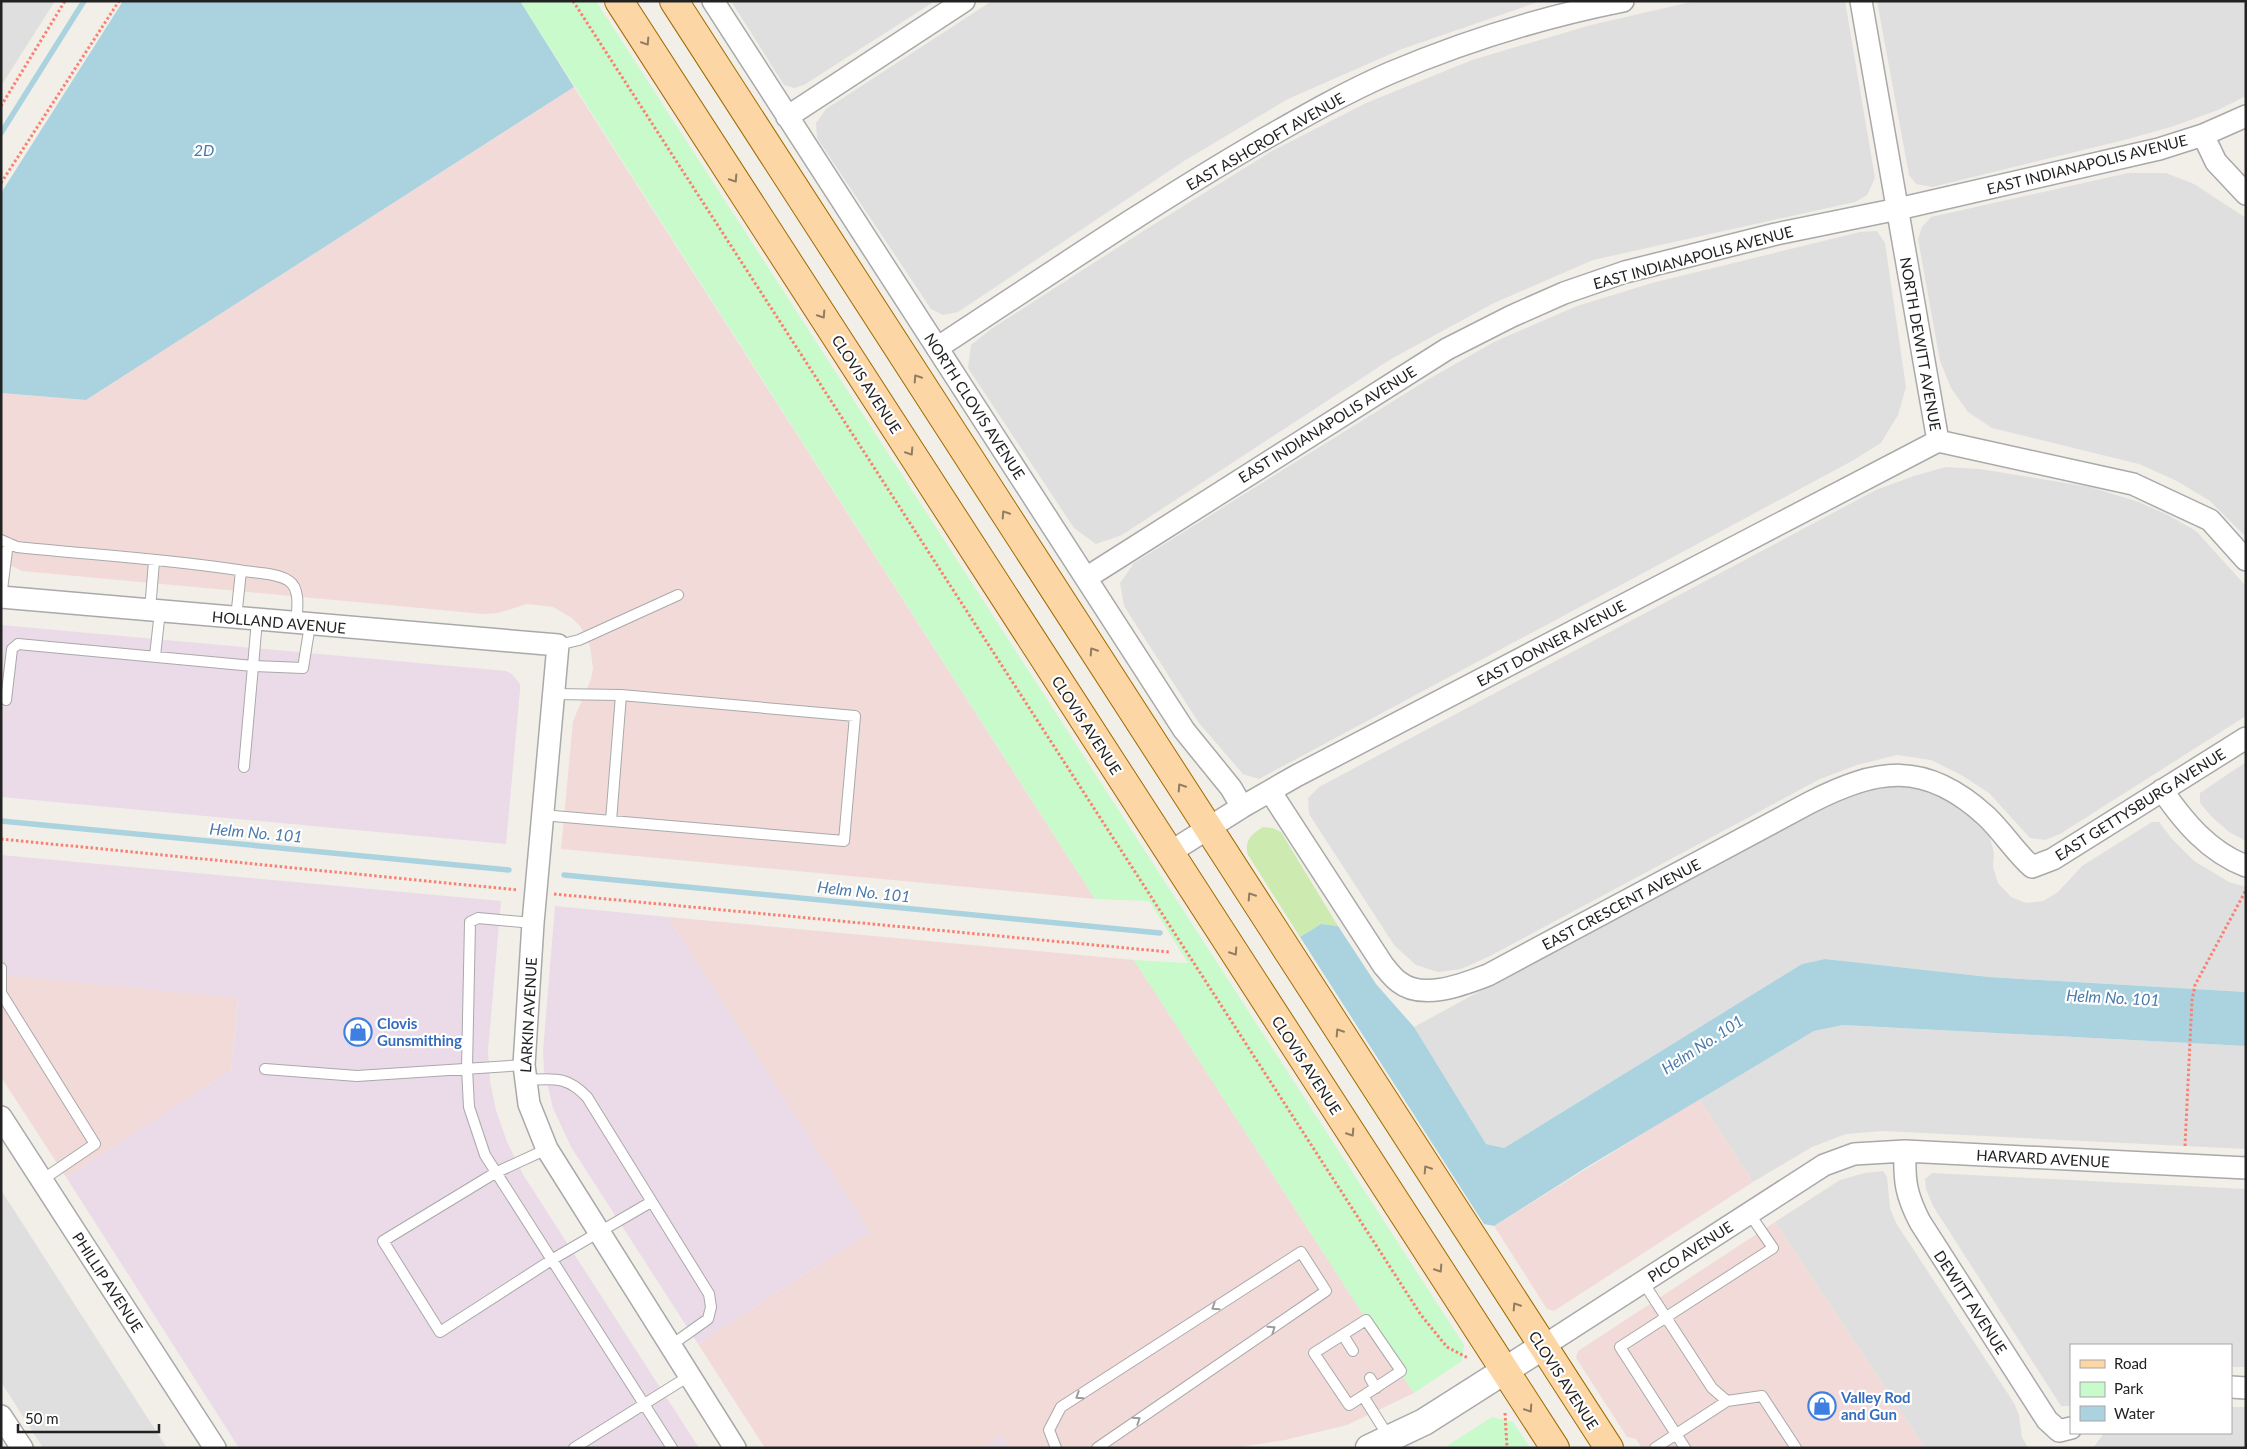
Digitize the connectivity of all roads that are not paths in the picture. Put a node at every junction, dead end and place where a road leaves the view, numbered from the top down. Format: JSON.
{"nodes":[{"id":1,"x":619,"y":1,"type":"edge"},
{"id":2,"x":674,"y":1,"type":"edge"},
{"id":3,"x":713,"y":1,"type":"edge"},
{"id":4,"x":964,"y":1,"type":"edge"},
{"id":5,"x":1623,"y":1,"type":"edge"},
{"id":6,"x":1861,"y":1,"type":"edge"},
{"id":7,"x":2246,"y":116,"type":"edge"},
{"id":8,"x":787,"y":117,"type":"junction"},
{"id":9,"x":2203,"y":135,"type":"junction"},
{"id":10,"x":2246,"y":194,"type":"edge"},
{"id":11,"x":1898,"y":209,"type":"junction"},
{"id":12,"x":937,"y":348,"type":"junction"},
{"id":13,"x":1938,"y":441,"type":"junction"},
{"id":14,"x":5,"y":542,"type":"edge"},
{"id":15,"x":2246,"y":560,"type":"edge"},
{"id":16,"x":154,"y":561,"type":"junction"},
{"id":17,"x":241,"y":571,"type":"junction"},
{"id":18,"x":1086,"y":578,"type":"junction"},
{"id":19,"x":678,"y":595,"type":"dead end"},
{"id":20,"x":1,"y":597,"type":"edge"},
{"id":21,"x":155,"y":611,"type":"junction"},
{"id":22,"x":247,"y":619,"type":"junction"},
{"id":23,"x":303,"y":624,"type":"junction"},
{"id":24,"x":558,"y":645,"type":"junction"},
{"id":25,"x":155,"y":656,"type":"junction"},
{"id":26,"x":6,"y":659,"type":"edge"},
{"id":27,"x":253,"y":666,"type":"junction"},
{"id":28,"x":554,"y":694,"type":"junction"},
{"id":29,"x":621,"y":695,"type":"junction"},
{"id":30,"x":6,"y":700,"type":"dead end"},
{"id":31,"x":2246,"y":738,"type":"edge"},
{"id":32,"x":244,"y":767,"type":"dead end"},
{"id":33,"x":2162,"y":790,"type":"junction"},
{"id":34,"x":1270,"y":791,"type":"junction"},
{"id":35,"x":1242,"y":807,"type":"junction"},
{"id":36,"x":542,"y":815,"type":"junction"},
{"id":37,"x":611,"y":821,"type":"junction"},
{"id":38,"x":1208,"y":828,"type":"junction"},
{"id":39,"x":1169,"y":853,"type":"junction"},
{"id":40,"x":2246,"y":866,"type":"edge"},
{"id":41,"x":2032,"y":867,"type":"joint"},
{"id":42,"x":533,"y":923,"type":"junction"},
{"id":43,"x":1,"y":968,"type":"edge"},
{"id":44,"x":1,"y":993,"type":"edge"},
{"id":45,"x":467,"y":1068,"type":"junction"},
{"id":46,"x":265,"y":1069,"type":"dead end"},
{"id":47,"x":525,"y":1072,"type":"junction"},
{"id":48,"x":1,"y":1117,"type":"edge"},
{"id":49,"x":547,"y":1149,"type":"junction"},
{"id":50,"x":1905,"y":1151,"type":"junction"},
{"id":51,"x":1840,"y":1158,"type":"joint"},
{"id":52,"x":2246,"y":1168,"type":"edge"},
{"id":53,"x":496,"y":1173,"type":"junction"},
{"id":54,"x":42,"y":1180,"type":"junction"},
{"id":55,"x":652,"y":1202,"type":"junction"},
{"id":56,"x":1749,"y":1213,"type":"junction"},
{"id":57,"x":598,"y":1232,"type":"junction"},
{"id":58,"x":553,"y":1259,"type":"junction"},
{"id":59,"x":1643,"y":1282,"type":"junction"},
{"id":60,"x":1666,"y":1316,"type":"junction"},
{"id":61,"x":1343,"y":1335,"type":"junction"},
{"id":62,"x":670,"y":1346,"type":"junction"},
{"id":63,"x":1542,"y":1346,"type":"junction"},
{"id":64,"x":1353,"y":1351,"type":"dead end"},
{"id":65,"x":689,"y":1376,"type":"junction"},
{"id":66,"x":1495,"y":1376,"type":"junction"},
{"id":67,"x":1370,"y":1378,"type":"dead end"},
{"id":68,"x":2232,"y":1387,"type":"edge"},
{"id":69,"x":1376,"y":1388,"type":"junction"},
{"id":70,"x":2246,"y":1388,"type":"edge"},
{"id":71,"x":1364,"y":1396,"type":"junction"},
{"id":72,"x":1727,"y":1401,"type":"junction"},
{"id":73,"x":644,"y":1404,"type":"junction"},
{"id":74,"x":1,"y":1416,"type":"edge"},
{"id":75,"x":2070,"y":1428,"type":"edge"},
{"id":76,"x":1676,"y":1434,"type":"junction"},
{"id":77,"x":1380,"y":1444,"type":"edge"},
{"id":78,"x":22,"y":1448,"type":"edge"},
{"id":79,"x":215,"y":1448,"type":"edge"},
{"id":80,"x":574,"y":1448,"type":"edge"},
{"id":81,"x":672,"y":1448,"type":"edge"},
{"id":82,"x":735,"y":1448,"type":"edge"},
{"id":83,"x":1056,"y":1448,"type":"edge"},
{"id":84,"x":1097,"y":1448,"type":"edge"},
{"id":85,"x":1554,"y":1448,"type":"edge"},
{"id":86,"x":1609,"y":1448,"type":"edge"},
{"id":87,"x":1655,"y":1448,"type":"edge"},
{"id":88,"x":1685,"y":1448,"type":"edge"},
{"id":89,"x":1796,"y":1448,"type":"edge"}],
"edges":[{"from":1,"to":39,"type":"main road","name":"CLOVIS AVENUE","one_way":true},
{"from":38,"to":2,"type":"main road","name":"CLOVIS AVENUE","one_way":true},
{"from":3,"to":8,"type":"street","name":"NORTH CLOVIS AVENUE"},
{"from":4,"to":8,"type":"street"},
{"from":5,"to":12,"type":"street","name":"EAST ASHCROFT AVENUE"},
{"from":6,"to":11,"type":"street","name":"NORTH DEWITT AVENUE"},
{"from":7,"to":9,"type":"street","name":"EAST INDIANAPOLIS AVENUE"},
{"from":8,"to":12,"type":"street","name":"NORTH CLOVIS AVENUE"},
{"from":9,"to":10,"type":"street"},
{"from":9,"to":11,"type":"street","name":"EAST INDIANAPOLIS AVENUE"},
{"from":11,"to":13,"type":"street","name":"NORTH DEWITT AVENUE"},
{"from":11,"to":18,"type":"street","name":"EAST INDIANAPOLIS AVENUE"},
{"from":12,"to":18,"type":"street","name":"NORTH CLOVIS AVENUE"},
{"from":13,"to":15,"type":"street","name":"NORTH DEWITT AVENUE"},
{"from":13,"to":34,"type":"street","name":"EAST DONNER AVENUE"},
{"from":14,"to":16,"type":"lane"},
{"from":14,"to":20,"type":"lane"},
{"from":16,"to":17,"type":"lane"},
{"from":16,"to":21,"type":"lane"},
{"from":17,"to":22,"type":"lane"},
{"from":17,"to":23,"type":"lane"},
{"from":18,"to":35,"type":"street","name":"NORTH CLOVIS AVENUE"},
{"from":19,"to":24,"type":"lane"},
{"from":20,"to":21,"type":"street","name":"HOLLAND AVENUE"},
{"from":21,"to":22,"type":"street","name":"HOLLAND AVENUE"},
{"from":21,"to":25,"type":"lane"},
{"from":22,"to":23,"type":"street","name":"HOLLAND AVENUE"},
{"from":22,"to":27,"type":"lane"},
{"from":23,"to":24,"type":"street","name":"HOLLAND AVENUE"},
{"from":23,"to":27,"type":"lane"},
{"from":24,"to":28,"type":"street","name":"LARKIN AVENUE"},
{"from":25,"to":26,"type":"lane"},
{"from":25,"to":27,"type":"lane"},
{"from":26,"to":30,"type":"lane"},
{"from":27,"to":32,"type":"lane"},
{"from":28,"to":29,"type":"lane"},
{"from":28,"to":36,"type":"street","name":"LARKIN AVENUE"},
{"from":29,"to":37,"type":"lane"},
{"from":29,"to":37,"type":"lane"},
{"from":31,"to":33,"type":"street","name":"EAST GETTYSBURG AVENUE"},
{"from":33,"to":40,"type":"street"},
{"from":33,"to":41,"type":"street","name":"EAST GETTYSBURG AVENUE"},
{"from":34,"to":35,"type":"street","name":"EAST DONNER AVENUE"},
{"from":34,"to":41,"type":"street","name":"EAST CRESCENT AVENUE"},
{"from":35,"to":38,"type":"street","name":"EAST DONNER AVENUE"},
{"from":36,"to":37,"type":"lane"},
{"from":36,"to":42,"type":"street","name":"LARKIN AVENUE"},
{"from":38,"to":39,"type":"street","name":"EAST DONNER AVENUE"},
{"from":63,"to":38,"type":"main road","name":"CLOVIS AVENUE","one_way":true},
{"from":39,"to":66,"type":"main road","name":"CLOVIS AVENUE","one_way":true},
{"from":42,"to":45,"type":"lane"},
{"from":42,"to":47,"type":"street","name":"LARKIN AVENUE"},
{"from":43,"to":44,"type":"lane"},
{"from":44,"to":54,"type":"lane"},
{"from":45,"to":46,"type":"lane"},
{"from":45,"to":47,"type":"lane"},
{"from":45,"to":53,"type":"lane"},
{"from":47,"to":49,"type":"street","name":"LARKIN AVENUE"},
{"from":47,"to":55,"type":"lane"},
{"from":48,"to":54,"type":"street","name":"PHILLIP AVENUE"},
{"from":49,"to":53,"type":"lane"},
{"from":49,"to":57,"type":"street","name":"LARKIN AVENUE"},
{"from":50,"to":51,"type":"street","name":"HARVARD AVENUE"},
{"from":50,"to":52,"type":"street","name":"HARVARD AVENUE"},
{"from":50,"to":75,"type":"street","name":"DEWITT AVENUE"},
{"from":51,"to":56,"type":"street","name":"PICO AVENUE"},
{"from":53,"to":58,"type":"lane"},
{"from":53,"to":58,"type":"lane"},
{"from":54,"to":79,"type":"street","name":"PHILLIP AVENUE"},
{"from":55,"to":57,"type":"lane"},
{"from":55,"to":62,"type":"lane"},
{"from":56,"to":59,"type":"street","name":"PICO AVENUE"},
{"from":56,"to":60,"type":"lane"},
{"from":57,"to":58,"type":"lane"},
{"from":57,"to":62,"type":"street","name":"LARKIN AVENUE"},
{"from":58,"to":73,"type":"lane"},
{"from":59,"to":60,"type":"lane"},
{"from":59,"to":63,"type":"street","name":"PICO AVENUE"},
{"from":60,"to":72,"type":"lane"},
{"from":60,"to":76,"type":"lane"},
{"from":61,"to":64,"type":"lane"},
{"from":61,"to":69,"type":"lane"},
{"from":61,"to":71,"type":"lane"},
{"from":62,"to":65,"type":"street","name":"LARKIN AVENUE"},
{"from":63,"to":66,"type":"street"},
{"from":63,"to":86,"type":"main road","name":"CLOVIS AVENUE"},
{"from":65,"to":73,"type":"lane"},
{"from":65,"to":82,"type":"street","name":"LARKIN AVENUE"},
{"from":66,"to":77,"type":"street"},
{"from":66,"to":85,"type":"main road","name":"CLOVIS AVENUE","one_way":true},
{"from":67,"to":69,"type":"lane"},
{"from":68,"to":70,"type":"street"},
{"from":69,"to":71,"type":"lane"},
{"from":71,"to":77,"type":"lane"},
{"from":72,"to":76,"type":"lane"},
{"from":72,"to":89,"type":"lane"},
{"from":73,"to":80,"type":"lane"},
{"from":73,"to":81,"type":"lane"},
{"from":74,"to":78,"type":"street"},
{"from":76,"to":87,"type":"lane"},
{"from":76,"to":88,"type":"lane"},
{"from":84,"to":83,"type":"lane","one_way":true}]}
